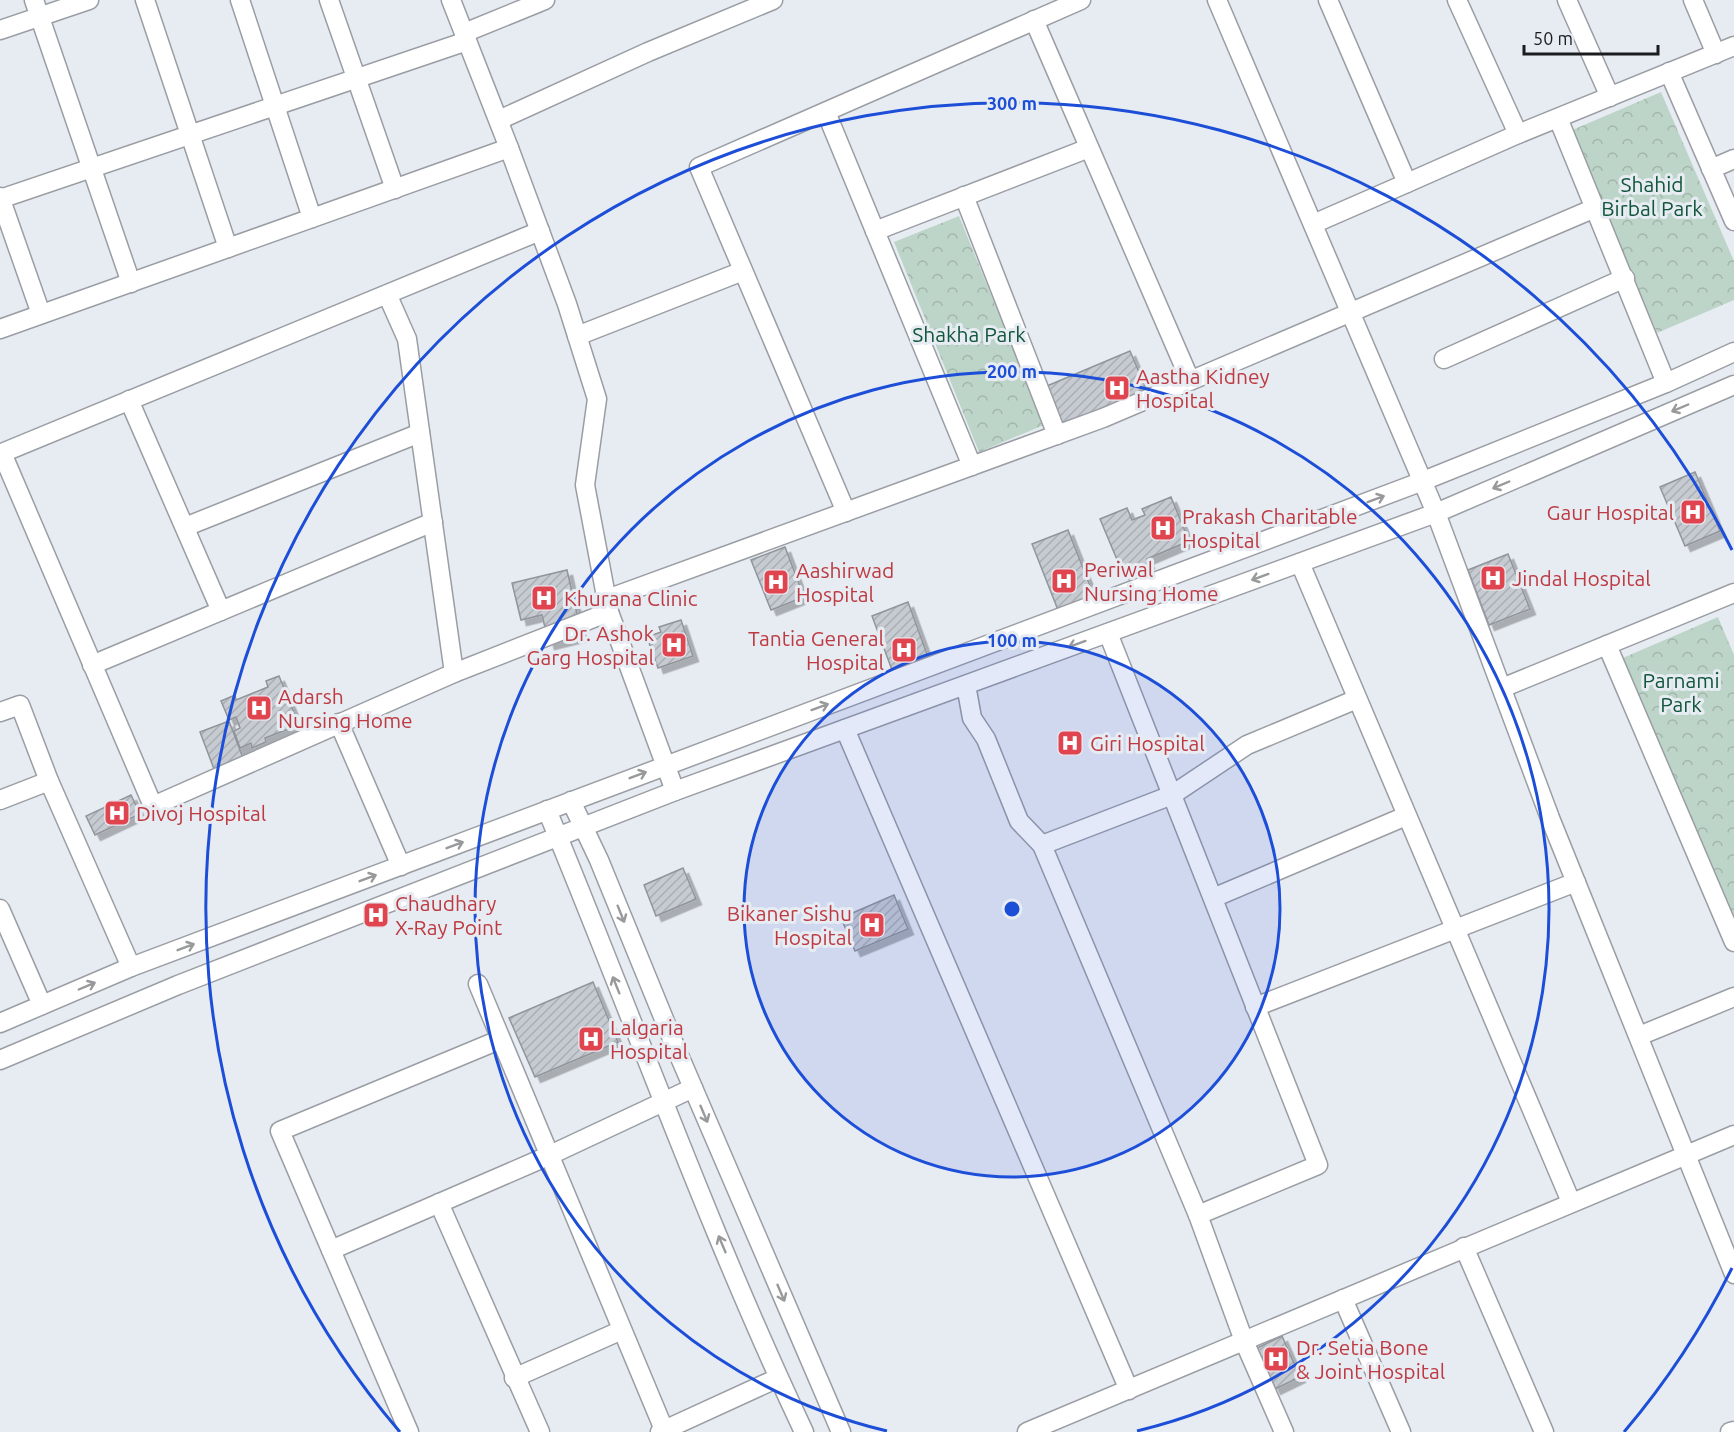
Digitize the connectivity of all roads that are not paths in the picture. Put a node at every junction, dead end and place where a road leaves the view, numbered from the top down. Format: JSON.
{"nodes":[{"id":1,"x":89,"y":0,"type":"edge"},
{"id":2,"x":145,"y":0,"type":"edge"},
{"id":3,"x":240,"y":0,"type":"edge"},
{"id":4,"x":329,"y":0,"type":"edge"},
{"id":5,"x":451,"y":0,"type":"edge"},
{"id":6,"x":545,"y":0,"type":"edge"},
{"id":7,"x":773,"y":0,"type":"edge"},
{"id":8,"x":1080,"y":0,"type":"edge"},
{"id":9,"x":1217,"y":0,"type":"edge"},
{"id":10,"x":1330,"y":0,"type":"edge"},
{"id":11,"x":1458,"y":0,"type":"edge"},
{"id":12,"x":1567,"y":0,"type":"edge"},
{"id":13,"x":1693,"y":0,"type":"edge"},
{"id":14,"x":37,"y":8,"type":"edge"},
{"id":15,"x":1034,"y":20,"type":"junction"},
{"id":16,"x":0,"y":30,"type":"edge"},
{"id":17,"x":466,"y":37,"type":"junction"},
{"id":18,"x":1734,"y":46,"type":"edge"},
{"id":19,"x":1716,"y":54,"type":"junction"},
{"id":20,"x":1670,"y":72,"type":"junction"},
{"id":21,"x":355,"y":78,"type":"junction"},
{"id":22,"x":1610,"y":97,"type":"junction"},
{"id":23,"x":274,"y":106,"type":"junction"},
{"id":24,"x":826,"y":112,"type":"junction"},
{"id":25,"x":1558,"y":118,"type":"junction"},
{"id":26,"x":499,"y":120,"type":"junction"},
{"id":27,"x":1518,"y":134,"type":"junction"},
{"id":28,"x":188,"y":135,"type":"junction"},
{"id":29,"x":509,"y":148,"type":"junction"},
{"id":30,"x":1089,"y":148,"type":"junction"},
{"id":31,"x":1734,"y":159,"type":"edge"},
{"id":32,"x":91,"y":168,"type":"junction"},
{"id":33,"x":1712,"y":169,"type":"junction"},
{"id":34,"x":1407,"y":183,"type":"junction"},
{"id":35,"x":395,"y":189,"type":"junction"},
{"id":36,"x":964,"y":196,"type":"junction"},
{"id":37,"x":0,"y":198,"type":"edge"},
{"id":38,"x":1595,"y":208,"type":"junction"},
{"id":39,"x":312,"y":218,"type":"junction"},
{"id":40,"x":1734,"y":220,"type":"edge"},
{"id":41,"x":1313,"y":224,"type":"junction"},
{"id":42,"x":540,"y":231,"type":"junction"},
{"id":43,"x":875,"y":231,"type":"junction"},
{"id":44,"x":228,"y":248,"type":"junction"},
{"id":45,"x":743,"y":271,"type":"junction"},
{"id":46,"x":1625,"y":279,"type":"junction"},
{"id":47,"x":131,"y":283,"type":"junction"},
{"id":48,"x":387,"y":294,"type":"junction"},
{"id":49,"x":1350,"y":312,"type":"junction"},
{"id":50,"x":41,"y":314,"type":"junction"},
{"id":51,"x":0,"y":329,"type":"edge"},
{"id":52,"x":577,"y":336,"type":"junction"},
{"id":53,"x":1734,"y":352,"type":"edge"},
{"id":54,"x":1444,"y":359,"type":"dead end"},
{"id":55,"x":1190,"y":381,"type":"junction"},
{"id":56,"x":1666,"y":383,"type":"junction"},
{"id":57,"x":1734,"y":385,"type":"edge"},
{"id":58,"x":129,"y":400,"type":"junction"},
{"id":59,"x":420,"y":433,"type":"junction"},
{"id":60,"x":1056,"y":435,"type":"junction"},
{"id":61,"x":972,"y":466,"type":"junction"},
{"id":62,"x":1423,"y":481,"type":"junction"},
{"id":63,"x":846,"y":512,"type":"junction"},
{"id":64,"x":1436,"y":513,"type":"junction"},
{"id":65,"x":433,"y":522,"type":"junction"},
{"id":66,"x":185,"y":527,"type":"junction"},
{"id":67,"x":1300,"y":563,"type":"junction"},
{"id":68,"x":1734,"y":593,"type":"edge"},
{"id":69,"x":608,"y":605,"type":"junction"},
{"id":70,"x":221,"y":611,"type":"junction"},
{"id":71,"x":1108,"y":633,"type":"junction"},
{"id":72,"x":1607,"y":645,"type":"junction"},
{"id":73,"x":92,"y":665,"type":"junction"},
{"id":74,"x":454,"y":673,"type":"junction"},
{"id":75,"x":966,"y":685,"type":"junction"},
{"id":76,"x":1502,"y":688,"type":"junction"},
{"id":77,"x":1357,"y":699,"type":"junction"},
{"id":78,"x":0,"y":712,"type":"edge"},
{"id":79,"x":339,"y":723,"type":"junction"},
{"id":80,"x":845,"y":729,"type":"junction"},
{"id":81,"x":665,"y":765,"type":"junction"},
{"id":82,"x":49,"y":781,"type":"junction"},
{"id":83,"x":675,"y":791,"type":"junction"},
{"id":84,"x":1172,"y":795,"type":"junction"},
{"id":85,"x":0,"y":800,"type":"edge"},
{"id":86,"x":571,"y":801,"type":"junction"},
{"id":87,"x":547,"y":810,"type":"junction"},
{"id":88,"x":1406,"y":816,"type":"junction"},
{"id":89,"x":584,"y":827,"type":"junction"},
{"id":90,"x":558,"y":837,"type":"junction"},
{"id":91,"x":1042,"y":845,"type":"junction"},
{"id":92,"x":401,"y":866,"type":"junction"},
{"id":93,"x":1576,"y":882,"type":"junction"},
{"id":94,"x":1213,"y":898,"type":"junction"},
{"id":95,"x":1,"y":915,"type":"edge"},
{"id":96,"x":1454,"y":929,"type":"junction"},
{"id":97,"x":1734,"y":942,"type":"edge"},
{"id":98,"x":131,"y":967,"type":"junction"},
{"id":99,"x":478,"y":984,"type":"dead end"},
{"id":100,"x":1734,"y":997,"type":"edge"},
{"id":101,"x":42,"y":1005,"type":"junction"},
{"id":102,"x":1255,"y":1006,"type":"junction"},
{"id":103,"x":0,"y":1023,"type":"edge"},
{"id":104,"x":1638,"y":1036,"type":"junction"},
{"id":105,"x":500,"y":1040,"type":"junction"},
{"id":106,"x":0,"y":1060,"type":"edge"},
{"id":107,"x":693,"y":1088,"type":"junction"},
{"id":108,"x":663,"y":1103,"type":"junction"},
{"id":109,"x":1734,"y":1135,"type":"edge"},
{"id":110,"x":1687,"y":1155,"type":"junction"},
{"id":111,"x":548,"y":1156,"type":"junction"},
{"id":112,"x":1571,"y":1202,"type":"junction"},
{"id":113,"x":439,"y":1203,"type":"junction"},
{"id":114,"x":1198,"y":1215,"type":"junction"},
{"id":115,"x":1464,"y":1247,"type":"junction"},
{"id":116,"x":331,"y":1250,"type":"junction"},
{"id":117,"x":1734,"y":1274,"type":"edge"},
{"id":118,"x":1343,"y":1299,"type":"junction"},
{"id":119,"x":622,"y":1330,"type":"junction"},
{"id":120,"x":1244,"y":1341,"type":"junction"},
{"id":121,"x":514,"y":1378,"type":"junction"},
{"id":122,"x":778,"y":1378,"type":"junction"},
{"id":123,"x":1129,"y":1390,"type":"junction"},
{"id":124,"x":663,"y":1431,"type":"edge"},
{"id":125,"x":1734,"y":1431,"type":"edge"},
{"id":126,"x":409,"y":1432,"type":"edge"},
{"id":127,"x":540,"y":1432,"type":"edge"},
{"id":128,"x":804,"y":1432,"type":"edge"},
{"id":129,"x":841,"y":1432,"type":"edge"},
{"id":130,"x":1027,"y":1432,"type":"edge"},
{"id":131,"x":1284,"y":1432,"type":"edge"},
{"id":132,"x":1401,"y":1432,"type":"edge"},
{"id":133,"x":1544,"y":1432,"type":"edge"},
{"id":134,"x":1730,"y":1432,"type":"edge"}],
"edges":[{"from":1,"to":14,"type":"street"},
{"from":2,"to":28,"type":"street"},
{"from":3,"to":23,"type":"street"},
{"from":4,"to":21,"type":"street"},
{"from":5,"to":17,"type":"street"},
{"from":6,"to":17,"type":"street"},
{"from":7,"to":26,"type":"street"},
{"from":8,"to":15,"type":"street"},
{"from":9,"to":41,"type":"street"},
{"from":10,"to":34,"type":"street"},
{"from":11,"to":27,"type":"street"},
{"from":12,"to":22,"type":"street"},
{"from":13,"to":19,"type":"street"},
{"from":14,"to":16,"type":"street"},
{"from":14,"to":32,"type":"street"},
{"from":15,"to":24,"type":"street"},
{"from":15,"to":30,"type":"street"},
{"from":17,"to":21,"type":"street"},
{"from":17,"to":26,"type":"street"},
{"from":18,"to":19,"type":"street"},
{"from":19,"to":20,"type":"street"},
{"from":20,"to":22,"type":"street"},
{"from":20,"to":33,"type":"street"},
{"from":21,"to":23,"type":"street"},
{"from":21,"to":35,"type":"street"},
{"from":22,"to":25,"type":"street"},
{"from":23,"to":28,"type":"street"},
{"from":23,"to":39,"type":"street"},
{"from":24,"to":43,"type":"street"},
{"from":24,"to":45,"type":"street"},
{"from":25,"to":27,"type":"street"},
{"from":25,"to":38,"type":"street"},
{"from":26,"to":29,"type":"street"},
{"from":27,"to":34,"type":"street"},
{"from":28,"to":32,"type":"street"},
{"from":28,"to":44,"type":"street"},
{"from":29,"to":35,"type":"street"},
{"from":29,"to":42,"type":"street"},
{"from":30,"to":36,"type":"street"},
{"from":30,"to":55,"type":"street"},
{"from":31,"to":33,"type":"street"},
{"from":32,"to":37,"type":"street"},
{"from":32,"to":47,"type":"street"},
{"from":33,"to":40,"type":"street"},
{"from":34,"to":41,"type":"street"},
{"from":35,"to":39,"type":"street"},
{"from":36,"to":43,"type":"street"},
{"from":36,"to":60,"type":"street"},
{"from":37,"to":50,"type":"street"},
{"from":38,"to":46,"type":"street"},
{"from":38,"to":49,"type":"street"},
{"from":39,"to":44,"type":"street"},
{"from":41,"to":49,"type":"street"},
{"from":42,"to":48,"type":"street"},
{"from":42,"to":52,"type":"street"},
{"from":43,"to":61,"type":"street"},
{"from":44,"to":47,"type":"street"},
{"from":45,"to":52,"type":"street"},
{"from":45,"to":63,"type":"street"},
{"from":46,"to":54,"type":"street"},
{"from":46,"to":56,"type":"street"},
{"from":47,"to":50,"type":"street"},
{"from":48,"to":58,"type":"street"},
{"from":48,"to":59,"type":"street"},
{"from":49,"to":55,"type":"street"},
{"from":49,"to":62,"type":"street"},
{"from":50,"to":51,"type":"street"},
{"from":52,"to":69,"type":"street"},
{"from":53,"to":56,"type":"street"},
{"from":55,"to":60,"type":"street"},
{"from":56,"to":62,"type":"street"},
{"from":57,"to":64,"type":"street","one_way":true},
{"from":58,"to":66,"type":"street"},
{"from":58,"to":73,"type":"street"},
{"from":59,"to":65,"type":"street"},
{"from":59,"to":66,"type":"street"},
{"from":60,"to":61,"type":"street"},
{"from":61,"to":63,"type":"street"},
{"from":62,"to":64,"type":"street"},
{"from":81,"to":62,"type":"street","one_way":true},
{"from":63,"to":69,"type":"street"},
{"from":64,"to":67,"type":"street"},
{"from":64,"to":76,"type":"street"},
{"from":65,"to":70,"type":"street"},
{"from":65,"to":74,"type":"street"},
{"from":66,"to":70,"type":"street"},
{"from":67,"to":71,"type":"street","one_way":true},
{"from":67,"to":77,"type":"street"},
{"from":68,"to":72,"type":"street"},
{"from":69,"to":74,"type":"street"},
{"from":69,"to":81,"type":"street"},
{"from":70,"to":73,"type":"street"},
{"from":71,"to":75,"type":"street","one_way":true},
{"from":71,"to":84,"type":"street"},
{"from":72,"to":76,"type":"street"},
{"from":72,"to":97,"type":"street"},
{"from":73,"to":79,"type":"street"},
{"from":74,"to":79,"type":"street"},
{"from":75,"to":80,"type":"street"},
{"from":75,"to":91,"type":"street"},
{"from":76,"to":93,"type":"street"},
{"from":77,"to":84,"type":"street"},
{"from":77,"to":88,"type":"street"},
{"from":78,"to":82,"type":"street"},
{"from":79,"to":92,"type":"street"},
{"from":80,"to":83,"type":"street"},
{"from":80,"to":123,"type":"street"},
{"from":81,"to":83,"type":"street"},
{"from":86,"to":81,"type":"street","one_way":true},
{"from":82,"to":85,"type":"street"},
{"from":82,"to":98,"type":"street"},
{"from":83,"to":89,"type":"street"},
{"from":84,"to":91,"type":"street"},
{"from":84,"to":94,"type":"street"},
{"from":86,"to":87,"type":"street"},
{"from":86,"to":89,"type":"street"},
{"from":87,"to":90,"type":"street"},
{"from":92,"to":87,"type":"street","one_way":true},
{"from":88,"to":94,"type":"street"},
{"from":88,"to":96,"type":"street"},
{"from":89,"to":90,"type":"street"},
{"from":89,"to":107,"type":"street","one_way":true},
{"from":90,"to":106,"type":"street"},
{"from":108,"to":90,"type":"street","one_way":true},
{"from":91,"to":114,"type":"street"},
{"from":98,"to":92,"type":"street","one_way":true},
{"from":93,"to":96,"type":"street"},
{"from":93,"to":104,"type":"street"},
{"from":94,"to":102,"type":"street"},
{"from":95,"to":101,"type":"street"},
{"from":96,"to":102,"type":"street"},
{"from":96,"to":112,"type":"street"},
{"from":101,"to":98,"type":"street","one_way":true},
{"from":99,"to":105,"type":"street"},
{"from":100,"to":104,"type":"street"},
{"from":101,"to":103,"type":"street"},
{"from":102,"to":114,"type":"street"},
{"from":104,"to":110,"type":"street"},
{"from":105,"to":111,"type":"street"},
{"from":105,"to":116,"type":"street"},
{"from":107,"to":108,"type":"street"},
{"from":107,"to":129,"type":"street","one_way":true},
{"from":108,"to":111,"type":"street"},
{"from":122,"to":108,"type":"street","one_way":true},
{"from":109,"to":110,"type":"street"},
{"from":110,"to":112,"type":"street"},
{"from":110,"to":117,"type":"street"},
{"from":111,"to":113,"type":"street"},
{"from":111,"to":119,"type":"street"},
{"from":112,"to":115,"type":"street"},
{"from":113,"to":116,"type":"street"},
{"from":113,"to":121,"type":"street"},
{"from":114,"to":120,"type":"street"},
{"from":115,"to":118,"type":"street"},
{"from":115,"to":133,"type":"street"},
{"from":116,"to":126,"type":"street"},
{"from":118,"to":120,"type":"street"},
{"from":118,"to":132,"type":"street"},
{"from":119,"to":121,"type":"street"},
{"from":119,"to":124,"type":"street"},
{"from":120,"to":123,"type":"street"},
{"from":120,"to":131,"type":"street"},
{"from":121,"to":127,"type":"street"},
{"from":122,"to":124,"type":"street"},
{"from":122,"to":128,"type":"street"},
{"from":123,"to":130,"type":"street"},
{"from":125,"to":134,"type":"street"}]}
